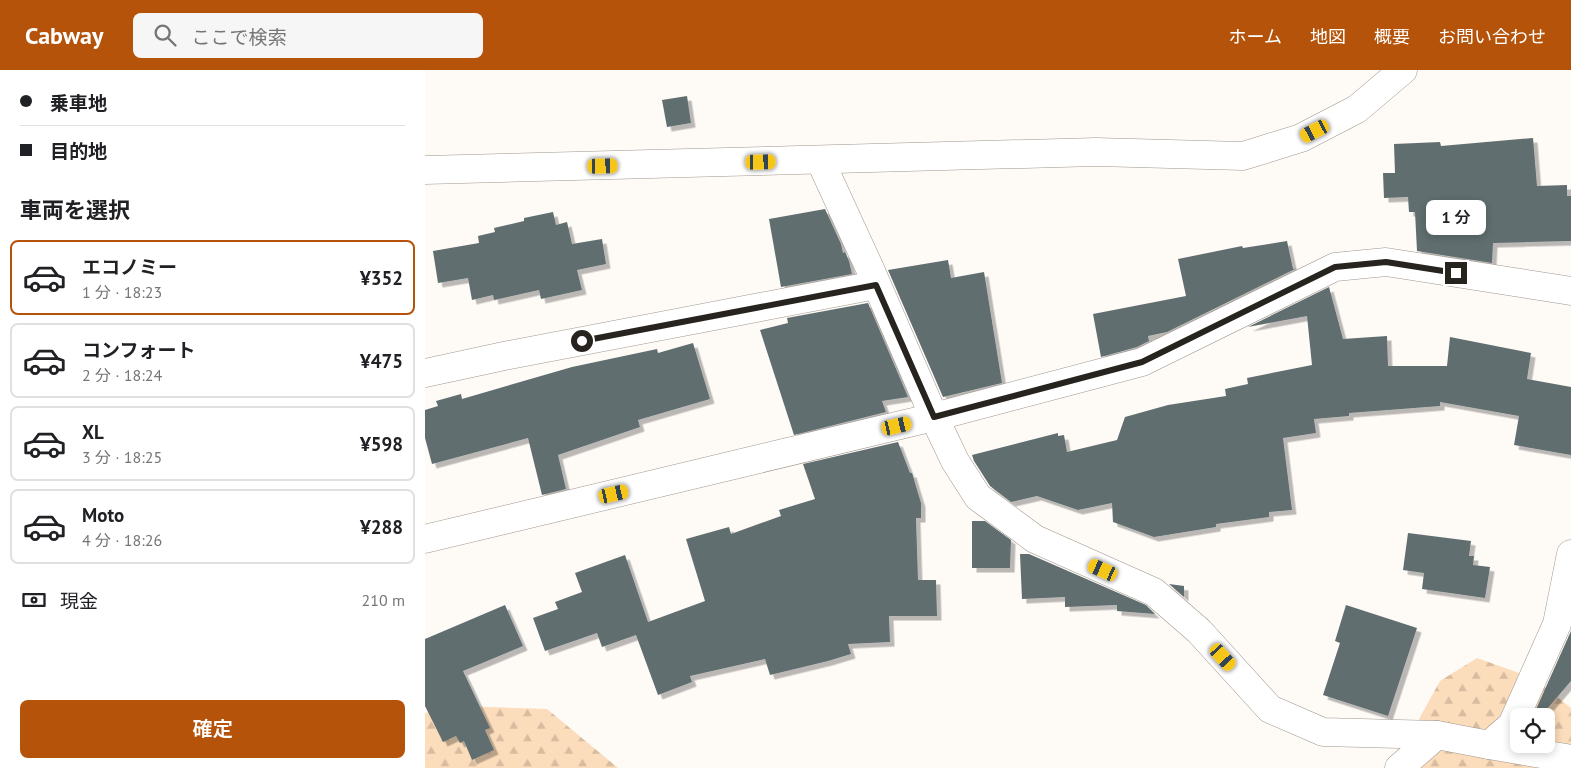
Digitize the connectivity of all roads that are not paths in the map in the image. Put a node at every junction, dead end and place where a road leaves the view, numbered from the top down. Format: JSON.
{"nodes":[{"id":1,"x":1403,"y":70,"type":"edge"},
{"id":2,"x":820,"y":160,"type":"junction"},
{"id":3,"x":425,"y":170,"type":"edge"},
{"id":4,"x":876,"y":285,"type":"junction"},
{"id":5,"x":1571,"y":291,"type":"edge"},
{"id":6,"x":425,"y":374,"type":"edge"},
{"id":7,"x":934,"y":417,"type":"junction"},
{"id":8,"x":425,"y":539,"type":"edge"},
{"id":9,"x":1571,"y":554,"type":"edge"},
{"id":10,"x":1437,"y":735,"type":"junction"},
{"id":11,"x":1489,"y":745,"type":"junction"},
{"id":12,"x":1571,"y":759,"type":"edge"},
{"id":13,"x":1399,"y":768,"type":"edge"}],
"edges":[{"from":1,"to":2,"type":"street"},
{"from":2,"to":3,"type":"street"},
{"from":2,"to":4,"type":"street"},
{"from":4,"to":6,"type":"street"},
{"from":4,"to":7,"type":"street"},
{"from":5,"to":7,"type":"street"},
{"from":7,"to":8,"type":"street"},
{"from":7,"to":10,"type":"street"},
{"from":9,"to":11,"type":"street"},
{"from":10,"to":11,"type":"street"},
{"from":10,"to":13,"type":"street"},
{"from":11,"to":12,"type":"street"}]}
